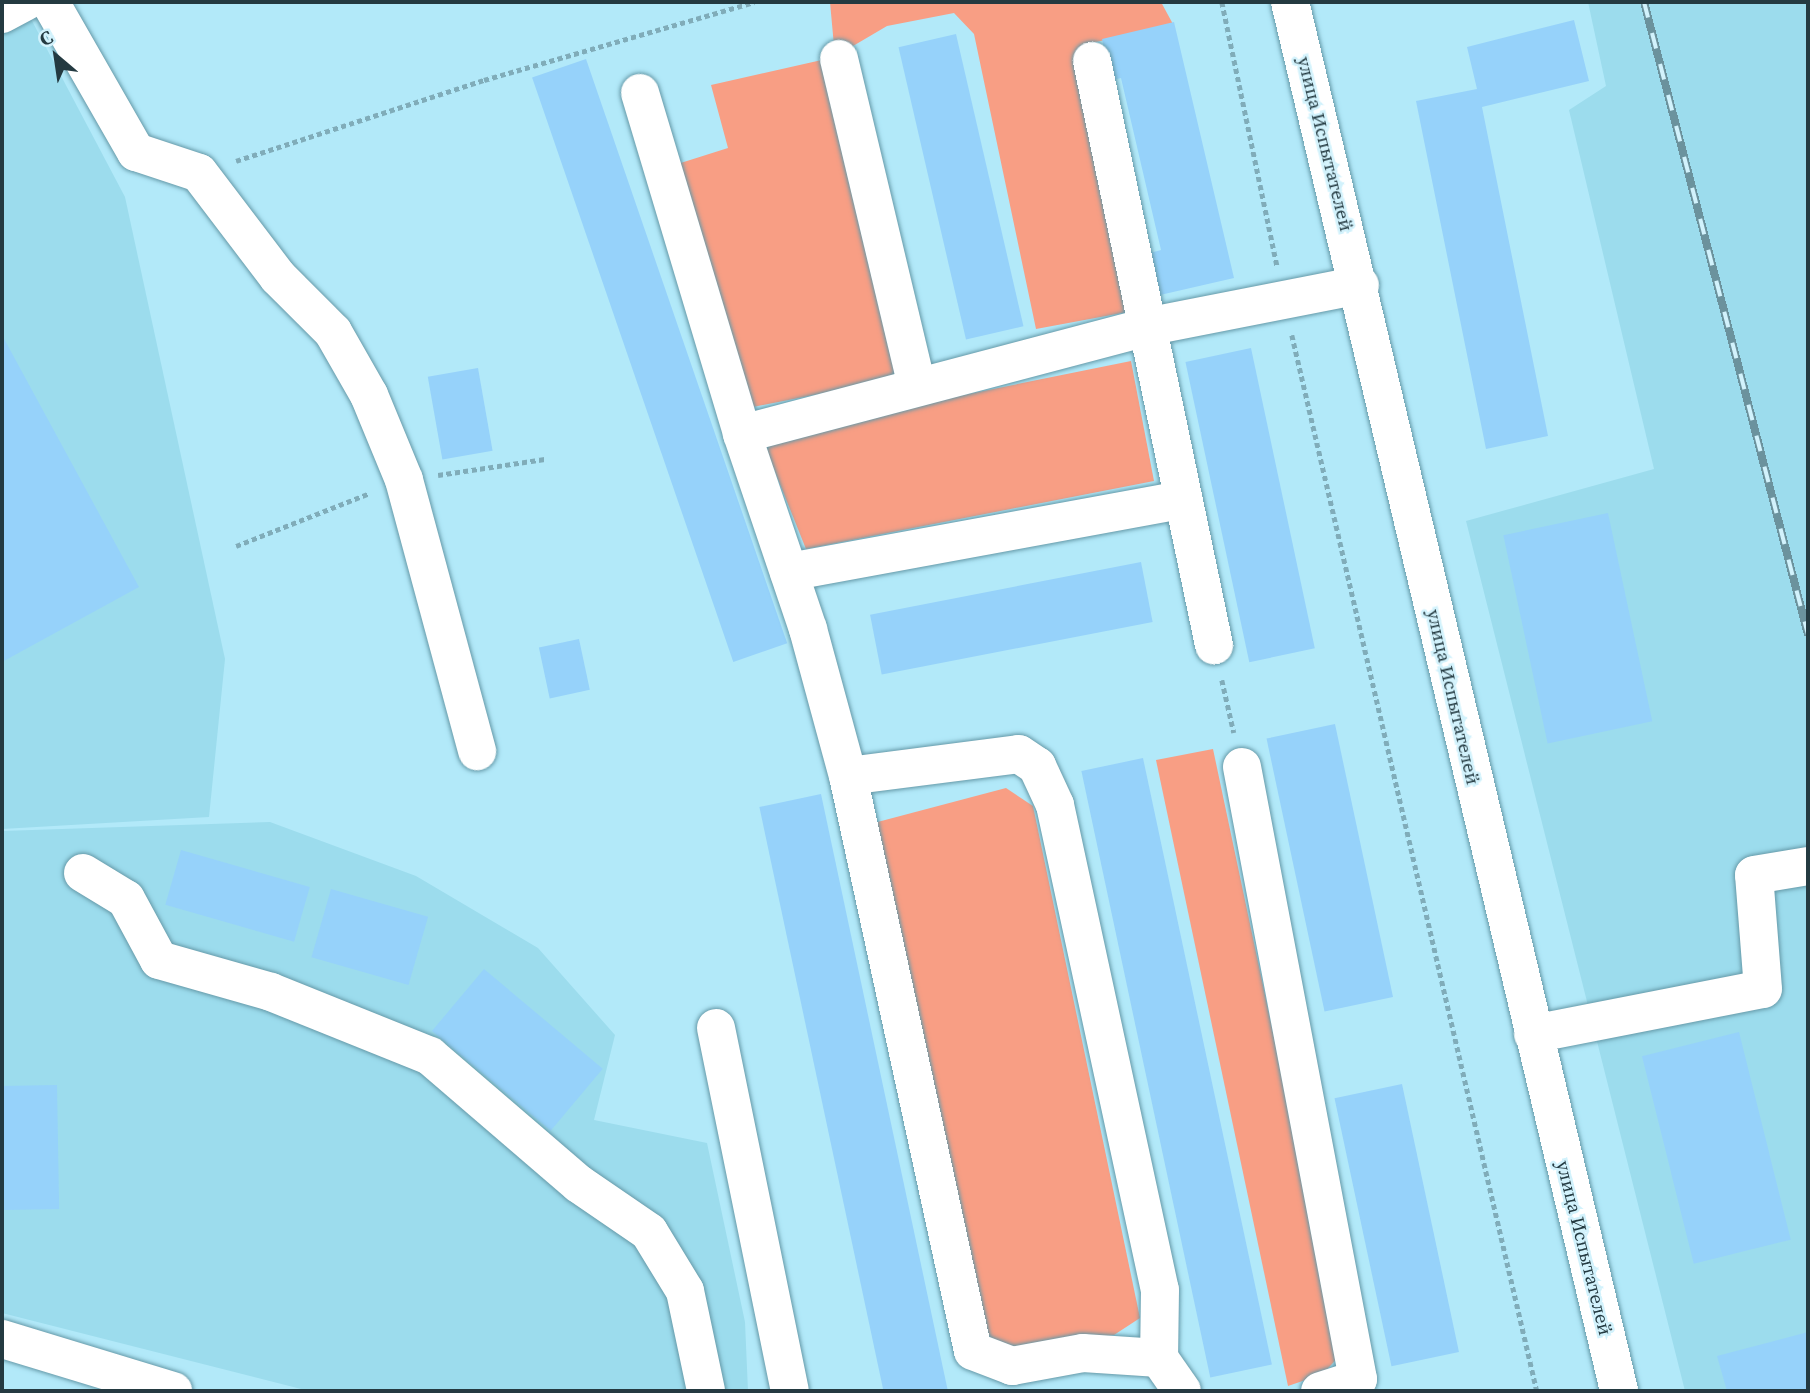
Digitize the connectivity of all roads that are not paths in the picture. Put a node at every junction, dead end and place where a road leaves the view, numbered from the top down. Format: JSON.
{"nodes":[{"id":1,"x":25,"y":2,"type":"edge"},
{"id":2,"x":50,"y":2,"type":"edge"},
{"id":3,"x":1290,"y":2,"type":"edge"},
{"id":4,"x":2,"y":14,"type":"edge"},
{"id":5,"x":839,"y":59,"type":"dead end"},
{"id":6,"x":1092,"y":61,"type":"dead end"},
{"id":7,"x":639,"y":93,"type":"dead end"},
{"id":8,"x":1360,"y":285,"type":"junction"},
{"id":9,"x":1146,"y":327,"type":"junction"},
{"id":10,"x":917,"y":386,"type":"junction"},
{"id":11,"x":742,"y":434,"type":"junction"},
{"id":12,"x":1183,"y":500,"type":"junction"},
{"id":13,"x":789,"y":572,"type":"junction"},
{"id":14,"x":1214,"y":645,"type":"road end"},
{"id":15,"x":477,"y":751,"type":"dead end"},
{"id":16,"x":1242,"y":767,"type":"road end"},
{"id":17,"x":848,"y":776,"type":"junction"},
{"id":18,"x":1808,"y":866,"type":"edge"},
{"id":19,"x":83,"y":873,"type":"dead end"},
{"id":20,"x":716,"y":1028,"type":"dead end"},
{"id":21,"x":1533,"y":1034,"type":"junction"},
{"id":22,"x":2,"y":1339,"type":"edge"},
{"id":23,"x":1158,"y":1358,"type":"junction"},
{"id":24,"x":1360,"y":1385,"type":"edge"},
{"id":25,"x":173,"y":1391,"type":"edge"},
{"id":26,"x":705,"y":1391,"type":"edge"},
{"id":27,"x":790,"y":1391,"type":"edge"},
{"id":28,"x":1182,"y":1391,"type":"edge"},
{"id":29,"x":1320,"y":1391,"type":"edge"},
{"id":30,"x":1619,"y":1391,"type":"edge"}],
"edges":[{"from":1,"to":4,"type":"main road"},
{"from":2,"to":15,"type":"main road"},
{"from":3,"to":8,"type":"main road","name":"улица Испытателей"},
{"from":5,"to":10,"type":"main road"},
{"from":6,"to":9,"type":"main road"},
{"from":7,"to":11,"type":"main road"},
{"from":8,"to":9,"type":"main road"},
{"from":8,"to":21,"type":"main road","name":"улица Испытателей"},
{"from":9,"to":10,"type":"main road"},
{"from":9,"to":12,"type":"main road"},
{"from":10,"to":11,"type":"main road"},
{"from":11,"to":13,"type":"main road"},
{"from":12,"to":13,"type":"main road"},
{"from":12,"to":14,"type":"main road"},
{"from":13,"to":17,"type":"main road"},
{"from":16,"to":24,"type":"main road"},
{"from":17,"to":23,"type":"main road"},
{"from":17,"to":23,"type":"main road"},
{"from":18,"to":21,"type":"main road"},
{"from":19,"to":26,"type":"main road"},
{"from":20,"to":27,"type":"main road"},
{"from":21,"to":30,"type":"main road","name":"улица Испытателей"},
{"from":22,"to":25,"type":"main road"},
{"from":23,"to":28,"type":"main road"},
{"from":24,"to":29,"type":"main road"}]}
